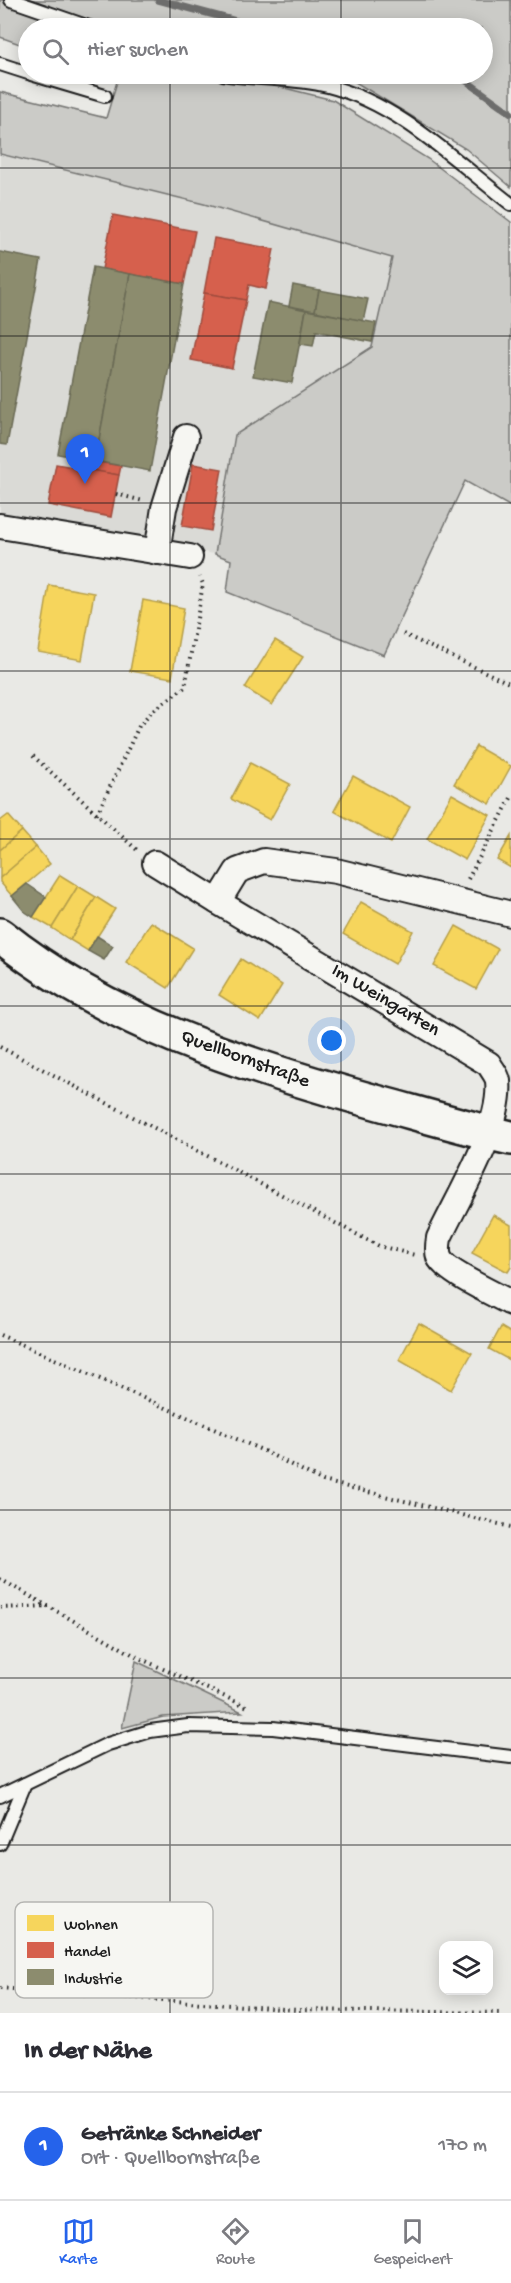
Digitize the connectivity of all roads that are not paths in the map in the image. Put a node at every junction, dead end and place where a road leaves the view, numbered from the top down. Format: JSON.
{"nodes":[{"id":1,"x":11,"y":0,"type":"edge"},
{"id":2,"x":63,"y":18,"type":"edge"},
{"id":3,"x":0,"y":64,"type":"edge"},
{"id":4,"x":18,"y":69,"type":"edge"},
{"id":5,"x":66,"y":84,"type":"edge"},
{"id":6,"x":316,"y":84,"type":"edge"},
{"id":7,"x":105,"y":96,"type":"dead end"},
{"id":8,"x":511,"y":204,"type":"edge"},
{"id":9,"x":186,"y":437,"type":"dead end"},
{"id":10,"x":0,"y":526,"type":"edge"},
{"id":11,"x":157,"y":552,"type":"junction"},
{"id":12,"x":190,"y":557,"type":"road end"},
{"id":13,"x":155,"y":863,"type":"road end"},
{"id":14,"x":218,"y":902,"type":"junction"},
{"id":15,"x":511,"y":914,"type":"edge"},
{"id":16,"x":0,"y":935,"type":"edge"},
{"id":17,"x":500,"y":1135,"type":"edge"},
{"id":18,"x":511,"y":1303,"type":"edge"},
{"id":19,"x":511,"y":1757,"type":"edge"},
{"id":20,"x":25,"y":1784,"type":"junction"},
{"id":21,"x":0,"y":1796,"type":"edge"},
{"id":22,"x":0,"y":1844,"type":"edge"}],
"edges":[{"from":1,"to":2,"type":"lane"},
{"from":3,"to":4,"type":"lane"},
{"from":5,"to":7,"type":"lane"},
{"from":6,"to":8,"type":"lane"},
{"from":9,"to":11,"type":"street"},
{"from":10,"to":11,"type":"street"},
{"from":11,"to":12,"type":"street"},
{"from":13,"to":14,"type":"street","name":"Im Weingarten"},
{"from":14,"to":15,"type":"street"},
{"from":14,"to":17,"type":"street","name":"Im Weingarten"},
{"from":16,"to":17,"type":"main road","name":"Quellbornstraße"},
{"from":17,"to":18,"type":"street","name":"Im Weingarten"},
{"from":19,"to":20,"type":"lane"},
{"from":20,"to":21,"type":"lane"},
{"from":20,"to":22,"type":"lane"}]}
